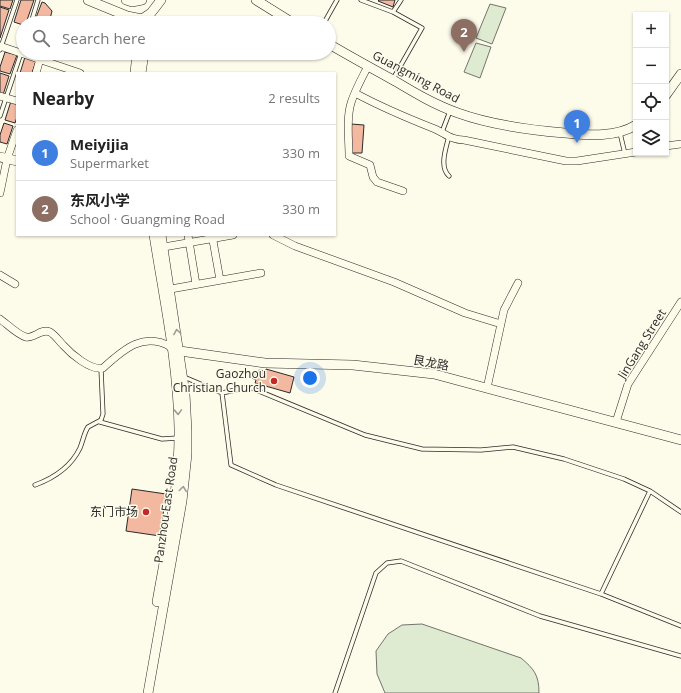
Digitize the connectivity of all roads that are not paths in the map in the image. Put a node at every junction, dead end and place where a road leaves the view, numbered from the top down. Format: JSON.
{"nodes":[{"id":1,"x":17,"y":0,"type":"edge"},
{"id":2,"x":38,"y":0,"type":"edge"},
{"id":3,"x":88,"y":0,"type":"edge"},
{"id":4,"x":126,"y":0,"type":"edge"},
{"id":5,"x":142,"y":0,"type":"edge"},
{"id":6,"x":161,"y":0,"type":"edge"},
{"id":7,"x":256,"y":0,"type":"edge"},
{"id":8,"x":337,"y":0,"type":"edge"},
{"id":9,"x":361,"y":0,"type":"edge"},
{"id":10,"x":401,"y":0,"type":"edge"},
{"id":11,"x":393,"y":12,"type":"junction"},
{"id":12,"x":33,"y":16,"type":"edge"},
{"id":13,"x":127,"y":16,"type":"edge"},
{"id":14,"x":149,"y":16,"type":"edge"},
{"id":15,"x":282,"y":16,"type":"edge"},
{"id":16,"x":328,"y":16,"type":"edge"},
{"id":17,"x":0,"y":47,"type":"edge"},
{"id":18,"x":336,"y":48,"type":"edge"},
{"id":19,"x":16,"y":49,"type":"edge"},
{"id":20,"x":18,"y":60,"type":"edge"},
{"id":21,"x":40,"y":60,"type":"edge"},
{"id":22,"x":43,"y":60,"type":"edge"},
{"id":23,"x":136,"y":60,"type":"edge"},
{"id":24,"x":143,"y":60,"type":"edge"},
{"id":25,"x":368,"y":66,"type":"junction"},
{"id":26,"x":36,"y":72,"type":"edge"},
{"id":27,"x":77,"y":72,"type":"edge"},
{"id":28,"x":134,"y":72,"type":"edge"},
{"id":29,"x":141,"y":72,"type":"edge"},
{"id":30,"x":681,"y":74,"type":"edge"},
{"id":31,"x":393,"y":80,"type":"junction"},
{"id":32,"x":669,"y":91,"type":"edge"},
{"id":33,"x":355,"y":93,"type":"junction"},
{"id":34,"x":3,"y":97,"type":"edge"},
{"id":35,"x":16,"y":101,"type":"edge"},
{"id":36,"x":450,"y":110,"type":"junction"},
{"id":37,"x":0,"y":116,"type":"edge"},
{"id":38,"x":633,"y":126,"type":"edge"},
{"id":39,"x":16,"y":132,"type":"edge"},
{"id":40,"x":620,"y":132,"type":"junction"},
{"id":41,"x":445,"y":134,"type":"junction"},
{"id":42,"x":681,"y":144,"type":"edge"},
{"id":43,"x":669,"y":146,"type":"edge"},
{"id":44,"x":633,"y":153,"type":"edge"},
{"id":45,"x":625,"y":154,"type":"junction"},
{"id":46,"x":4,"y":158,"type":"edge"},
{"id":47,"x":16,"y":161,"type":"edge"},
{"id":48,"x":449,"y":176,"type":"dead end"},
{"id":49,"x":403,"y":191,"type":"dead end"},
{"id":50,"x":0,"y":193,"type":"edge"},
{"id":51,"x":154,"y":236,"type":"edge"},
{"id":52,"x":161,"y":236,"type":"edge"},
{"id":53,"x":222,"y":236,"type":"edge"},
{"id":54,"x":275,"y":236,"type":"edge"},
{"id":55,"x":212,"y":237,"type":"edge"},
{"id":56,"x":189,"y":239,"type":"edge"},
{"id":57,"x":159,"y":247,"type":"junction"},
{"id":58,"x":260,"y":273,"type":"dead end"},
{"id":59,"x":0,"y":275,"type":"edge"},
{"id":60,"x":220,"y":280,"type":"junction"},
{"id":61,"x":518,"y":283,"type":"dead end"},
{"id":62,"x":15,"y":284,"type":"dead end"},
{"id":63,"x":196,"y":284,"type":"junction"},
{"id":64,"x":166,"y":290,"type":"junction"},
{"id":65,"x":681,"y":302,"type":"edge"},
{"id":66,"x":0,"y":319,"type":"edge"},
{"id":67,"x":501,"y":324,"type":"junction"},
{"id":68,"x":176,"y":349,"type":"junction"},
{"id":69,"x":101,"y":369,"type":"junction"},
{"id":70,"x":179,"y":376,"type":"junction"},
{"id":71,"x":487,"y":388,"type":"junction"},
{"id":72,"x":222,"y":393,"type":"junction"},
{"id":73,"x":100,"y":422,"type":"junction"},
{"id":74,"x":616,"y":422,"type":"junction"},
{"id":75,"x":183,"y":438,"type":"junction"},
{"id":76,"x":681,"y":440,"type":"edge"},
{"id":77,"x":35,"y":485,"type":"dead end"},
{"id":78,"x":650,"y":491,"type":"junction"},
{"id":79,"x":681,"y":512,"type":"edge"},
{"id":80,"x":601,"y":594,"type":"junction"},
{"id":81,"x":681,"y":626,"type":"edge"},
{"id":82,"x":681,"y":656,"type":"edge"},
{"id":83,"x":142,"y":693,"type":"edge"},
{"id":84,"x":148,"y":693,"type":"edge"},
{"id":85,"x":335,"y":693,"type":"edge"}],
"edges":[{"from":1,"to":17,"type":"lane"},
{"from":2,"to":12,"type":"lane"},
{"from":3,"to":13,"type":"street"},
{"from":4,"to":5,"type":"street"},
{"from":6,"to":14,"type":"street"},
{"from":7,"to":15,"type":"street"},
{"from":8,"to":16,"type":"lane"},
{"from":9,"to":11,"type":"lane"},
{"from":10,"to":11,"type":"lane"},
{"from":11,"to":31,"type":"lane"},
{"from":17,"to":19,"type":"street"},
{"from":18,"to":25,"type":"street","name":"Guangming Road"},
{"from":20,"to":34,"type":"lane"},
{"from":21,"to":26,"type":"street"},
{"from":22,"to":27,"type":"street"},
{"from":23,"to":28,"type":"street"},
{"from":24,"to":29,"type":"street"},
{"from":25,"to":31,"type":"street","name":"Guangming Road"},
{"from":25,"to":33,"type":"street"},
{"from":30,"to":32,"type":"street"},
{"from":31,"to":36,"type":"street","name":"Guangming Road"},
{"from":33,"to":41,"type":"street"},
{"from":33,"to":49,"type":"street"},
{"from":34,"to":35,"type":"street"},
{"from":34,"to":37,"type":"lane"},
{"from":36,"to":40,"type":"street","name":"Guangming Road"},
{"from":36,"to":41,"type":"lane"},
{"from":38,"to":40,"type":"street","name":"Guangming Road"},
{"from":39,"to":46,"type":"street"},
{"from":40,"to":45,"type":"lane"},
{"from":41,"to":45,"type":"street"},
{"from":41,"to":48,"type":"lane"},
{"from":42,"to":43,"type":"street"},
{"from":44,"to":45,"type":"street"},
{"from":46,"to":47,"type":"street"},
{"from":46,"to":50,"type":"street"},
{"from":51,"to":57,"type":"street","name":"Panzhou East Road"},
{"from":52,"to":57,"type":"street","name":"Panzhou East Road"},
{"from":53,"to":55,"type":"street"},
{"from":54,"to":67,"type":"street"},
{"from":55,"to":56,"type":"street"},
{"from":55,"to":60,"type":"street"},
{"from":56,"to":57,"type":"street"},
{"from":56,"to":63,"type":"street"},
{"from":57,"to":64,"type":"street","name":"Panzhou East Road"},
{"from":58,"to":60,"type":"street"},
{"from":59,"to":62,"type":"street"},
{"from":60,"to":63,"type":"street"},
{"from":61,"to":67,"type":"street"},
{"from":63,"to":64,"type":"street"},
{"from":64,"to":68,"type":"street","name":"Panzhou East Road"},
{"from":65,"to":74,"type":"street","name":"JinGang Street"},
{"from":66,"to":69,"type":"street"},
{"from":67,"to":71,"type":"street"},
{"from":68,"to":69,"type":"street"},
{"from":68,"to":70,"type":"street","name":"Panzhou East Road"},
{"from":68,"to":71,"type":"street","name":"艮龙路"},
{"from":69,"to":73,"type":"lane"},
{"from":70,"to":72,"type":"lane"},
{"from":70,"to":75,"type":"street","name":"Panzhou East Road"},
{"from":71,"to":74,"type":"street","name":"艮龙路"},
{"from":72,"to":78,"type":"lane"},
{"from":72,"to":80,"type":"lane"},
{"from":73,"to":75,"type":"lane"},
{"from":73,"to":77,"type":"lane"},
{"from":74,"to":76,"type":"street","name":"艮龙路"},
{"from":75,"to":83,"type":"street","name":"Panzhou East Road"},
{"from":84,"to":75,"type":"street","name":"Panzhou East Road","one_way":true},
{"from":78,"to":79,"type":"lane"},
{"from":78,"to":80,"type":"lane"},
{"from":80,"to":81,"type":"lane"},
{"from":82,"to":85,"type":"lane"}]}
